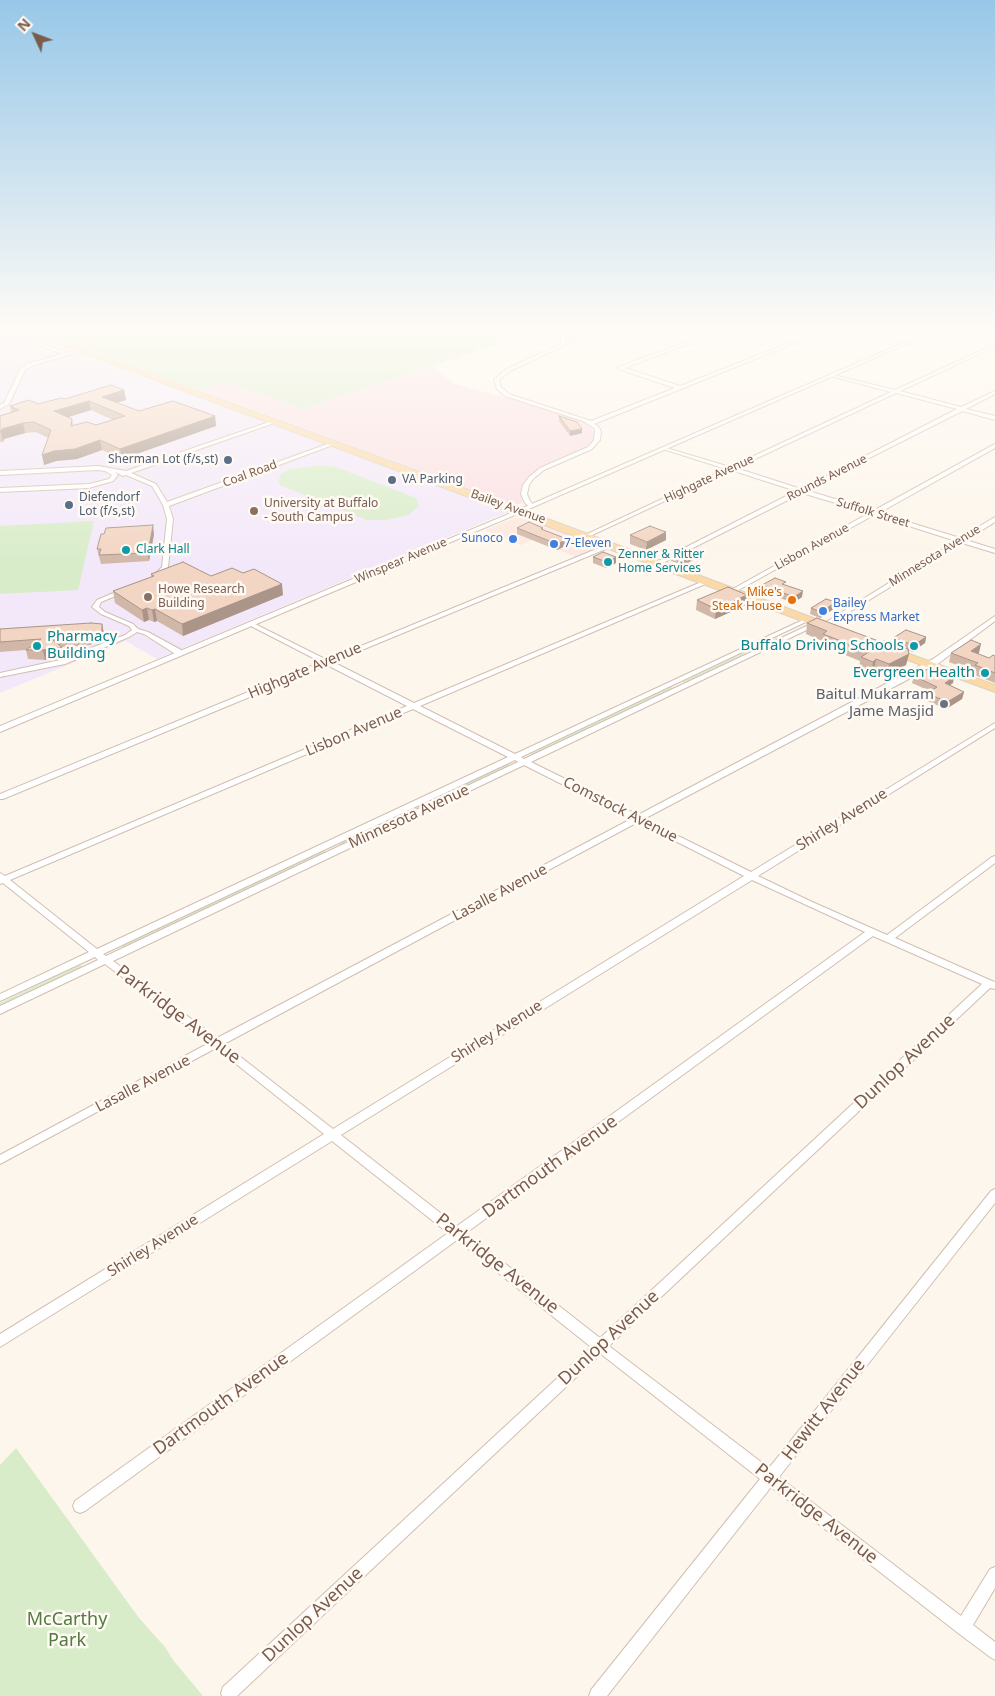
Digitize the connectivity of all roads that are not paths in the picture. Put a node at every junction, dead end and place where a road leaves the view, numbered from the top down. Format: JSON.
{"nodes":[{"id":1,"x":236,"y":408,"type":"edge"},
{"id":2,"x":549,"y":408,"type":"edge"},
{"id":3,"x":629,"y":408,"type":"edge"},
{"id":4,"x":756,"y":408,"type":"edge"},
{"id":5,"x":860,"y":408,"type":"edge"},
{"id":6,"x":959,"y":408,"type":"edge"},
{"id":7,"x":962,"y":409,"type":"junction"},
{"id":8,"x":995,"y":418,"type":"edge"},
{"id":9,"x":274,"y":422,"type":"junction"},
{"id":10,"x":591,"y":423,"type":"junction"},
{"id":11,"x":334,"y":444,"type":"junction"},
{"id":12,"x":995,"y":446,"type":"edge"},
{"id":13,"x":665,"y":448,"type":"junction"},
{"id":14,"x":731,"y":468,"type":"junction"},
{"id":15,"x":107,"y":470,"type":"junction"},
{"id":16,"x":0,"y":473,"type":"edge"},
{"id":17,"x":126,"y":473,"type":"junction"},
{"id":18,"x":111,"y":480,"type":"junction"},
{"id":19,"x":0,"y":490,"type":"edge"},
{"id":20,"x":802,"y":490,"type":"junction"},
{"id":21,"x":166,"y":505,"type":"junction"},
{"id":22,"x":531,"y":506,"type":"junction"},
{"id":23,"x":520,"y":511,"type":"junction"},
{"id":24,"x":873,"y":513,"type":"junction"},
{"id":25,"x":995,"y":518,"type":"edge"},
{"id":26,"x":586,"y":536,"type":"junction"},
{"id":27,"x":960,"y":540,"type":"junction"},
{"id":28,"x":611,"y":545,"type":"junction"},
{"id":29,"x":995,"y":551,"type":"edge"},
{"id":30,"x":659,"y":563,"type":"junction"},
{"id":31,"x":149,"y":580,"type":"edge"},
{"id":32,"x":708,"y":581,"type":"junction"},
{"id":33,"x":126,"y":590,"type":"edge"},
{"id":34,"x":733,"y":591,"type":"junction"},
{"id":35,"x":995,"y":618,"type":"edge"},
{"id":36,"x":817,"y":623,"type":"junction"},
{"id":37,"x":251,"y":624,"type":"junction"},
{"id":38,"x":136,"y":630,"type":"junction"},
{"id":39,"x":842,"y":632,"type":"edge"},
{"id":40,"x":877,"y":645,"type":"edge"},
{"id":41,"x":180,"y":653,"type":"junction"},
{"id":42,"x":326,"y":662,"type":"junction"},
{"id":43,"x":929,"y":664,"type":"junction"},
{"id":44,"x":0,"y":675,"type":"edge"},
{"id":45,"x":672,"y":682,"type":"junction"},
{"id":46,"x":682,"y":688,"type":"junction"},
{"id":47,"x":995,"y":689,"type":"edge"},
{"id":48,"x":414,"y":706,"type":"junction"},
{"id":49,"x":995,"y":725,"type":"edge"},
{"id":50,"x":0,"y":729,"type":"edge"},
{"id":51,"x":514,"y":757,"type":"junction"},
{"id":52,"x":524,"y":762,"type":"junction"},
{"id":53,"x":0,"y":797,"type":"edge"},
{"id":54,"x":639,"y":820,"type":"junction"},
{"id":55,"x":328,"y":845,"type":"junction"},
{"id":56,"x":336,"y":851,"type":"junction"},
{"id":57,"x":995,"y":859,"type":"edge"},
{"id":58,"x":752,"y":876,"type":"junction"},
{"id":59,"x":2,"y":879,"type":"edge"},
{"id":60,"x":872,"y":932,"type":"junction"},
{"id":61,"x":887,"y":938,"type":"junction"},
{"id":62,"x":101,"y":956,"type":"junction"},
{"id":63,"x":992,"y":985,"type":"edge"},
{"id":64,"x":0,"y":998,"type":"edge"},
{"id":65,"x":0,"y":1010,"type":"edge"},
{"id":66,"x":218,"y":1044,"type":"junction"},
{"id":67,"x":332,"y":1134,"type":"junction"},
{"id":68,"x":0,"y":1160,"type":"edge"},
{"id":69,"x":995,"y":1194,"type":"edge"},
{"id":70,"x":458,"y":1234,"type":"junction"},
{"id":71,"x":0,"y":1341,"type":"edge"},
{"id":72,"x":600,"y":1346,"type":"junction"},
{"id":73,"x":770,"y":1478,"type":"junction"},
{"id":74,"x":80,"y":1506,"type":"dead end"},
{"id":75,"x":995,"y":1574,"type":"edge"},
{"id":76,"x":963,"y":1628,"type":"junction"},
{"id":77,"x":995,"y":1652,"type":"edge"},
{"id":78,"x":229,"y":1693,"type":"dead end"},
{"id":79,"x":597,"y":1696,"type":"edge"}],
"edges":[{"from":1,"to":9,"type":"main road","name":"Bailey Avenue"},
{"from":2,"to":10,"type":"street"},
{"from":3,"to":10,"type":"street"},
{"from":4,"to":13,"type":"street","name":"Winspear Avenue"},
{"from":5,"to":14,"type":"street","name":"Highgate Avenue"},
{"from":6,"to":7,"type":"street"},
{"from":7,"to":8,"type":"street"},
{"from":7,"to":20,"type":"street","name":"Rounds Avenue"},
{"from":9,"to":11,"type":"main road","name":"Bailey Avenue"},
{"from":9,"to":17,"type":"street"},
{"from":10,"to":22,"type":"street"},
{"from":11,"to":21,"type":"street","name":"Coal Road"},
{"from":11,"to":23,"type":"main road","name":"Bailey Avenue"},
{"from":12,"to":24,"type":"street","name":"Lisbon Avenue"},
{"from":13,"to":14,"type":"street","name":"Suffolk Street"},
{"from":13,"to":22,"type":"street","name":"Winspear Avenue"},
{"from":14,"to":20,"type":"street","name":"Suffolk Street"},
{"from":14,"to":26,"type":"street","name":"Highgate Avenue"},
{"from":15,"to":16,"type":"street"},
{"from":15,"to":17,"type":"street"},
{"from":15,"to":18,"type":"street"},
{"from":17,"to":18,"type":"street"},
{"from":17,"to":21,"type":"street"},
{"from":18,"to":19,"type":"street"},
{"from":20,"to":24,"type":"street","name":"Suffolk Street"},
{"from":20,"to":30,"type":"street","name":"Rounds Avenue"},
{"from":21,"to":31,"type":"street"},
{"from":22,"to":23,"type":"street","name":"Winspear Avenue"},
{"from":23,"to":26,"type":"main road","name":"Bailey Avenue"},
{"from":23,"to":37,"type":"street","name":"Winspear Avenue"},
{"from":24,"to":27,"type":"street","name":"Suffolk Street"},
{"from":24,"to":34,"type":"street","name":"Lisbon Avenue"},
{"from":25,"to":27,"type":"street","name":"Minnesota Avenue"},
{"from":26,"to":28,"type":"main road","name":"Bailey Avenue"},
{"from":27,"to":29,"type":"street","name":"Suffolk Street"},
{"from":27,"to":36,"type":"street","name":"Minnesota Avenue"},
{"from":28,"to":30,"type":"main road","name":"Bailey Avenue"},
{"from":28,"to":42,"type":"street","name":"Highgate Avenue"},
{"from":30,"to":32,"type":"main road","name":"Bailey Avenue"},
{"from":32,"to":34,"type":"main road","name":"Bailey Avenue"},
{"from":32,"to":48,"type":"street","name":"Lisbon Avenue"},
{"from":33,"to":38,"type":"street"},
{"from":34,"to":36,"type":"main road","name":"Bailey Avenue"},
{"from":35,"to":43,"type":"street","name":"Lasalle Avenue"},
{"from":36,"to":39,"type":"main road","name":"Bailey Avenue"},
{"from":36,"to":45,"type":"street","name":"Minnesota Avenue"},
{"from":36,"to":46,"type":"street","name":"Minnesota Avenue"},
{"from":37,"to":41,"type":"street","name":"Winspear Avenue"},
{"from":37,"to":42,"type":"street","name":"Comstock Avenue"},
{"from":38,"to":41,"type":"street"},
{"from":38,"to":44,"type":"street"},
{"from":40,"to":43,"type":"main road"},
{"from":41,"to":50,"type":"street","name":"Winspear Avenue"},
{"from":42,"to":48,"type":"street","name":"Comstock Avenue"},
{"from":42,"to":53,"type":"street","name":"Highgate Avenue"},
{"from":43,"to":47,"type":"main road"},
{"from":43,"to":54,"type":"street","name":"Lasalle Avenue"},
{"from":45,"to":46,"type":"street"},
{"from":45,"to":51,"type":"street","name":"Minnesota Avenue"},
{"from":46,"to":52,"type":"street","name":"Minnesota Avenue"},
{"from":48,"to":51,"type":"street","name":"Comstock Avenue"},
{"from":48,"to":59,"type":"street","name":"Lisbon Avenue"},
{"from":49,"to":58,"type":"street","name":"Shirley Avenue"},
{"from":51,"to":52,"type":"street","name":"Comstock Avenue"},
{"from":51,"to":55,"type":"street","name":"Minnesota Avenue"},
{"from":52,"to":54,"type":"street","name":"Comstock Avenue"},
{"from":52,"to":56,"type":"street","name":"Minnesota Avenue"},
{"from":54,"to":58,"type":"street","name":"Comstock Avenue"},
{"from":54,"to":66,"type":"street","name":"Lasalle Avenue"},
{"from":55,"to":56,"type":"street"},
{"from":55,"to":62,"type":"street","name":"Minnesota Avenue"},
{"from":56,"to":62,"type":"street","name":"Minnesota Avenue"},
{"from":57,"to":61,"type":"street"},
{"from":58,"to":60,"type":"street","name":"Comstock Avenue"},
{"from":58,"to":67,"type":"street","name":"Shirley Avenue"},
{"from":59,"to":62,"type":"street","name":"Parkridge Avenue"},
{"from":60,"to":61,"type":"street","name":"Comstock Avenue"},
{"from":60,"to":70,"type":"street","name":"Dartmouth Avenue"},
{"from":61,"to":63,"type":"street","name":"Comstock Avenue"},
{"from":62,"to":64,"type":"street","name":"Minnesota Avenue"},
{"from":62,"to":65,"type":"street","name":"Minnesota Avenue"},
{"from":62,"to":66,"type":"street","name":"Parkridge Avenue"},
{"from":63,"to":72,"type":"street","name":"Dunlop Avenue"},
{"from":66,"to":67,"type":"street","name":"Parkridge Avenue"},
{"from":66,"to":68,"type":"street","name":"Lasalle Avenue"},
{"from":67,"to":70,"type":"street","name":"Parkridge Avenue"},
{"from":67,"to":71,"type":"street","name":"Shirley Avenue"},
{"from":69,"to":73,"type":"street","name":"Hewitt Avenue"},
{"from":70,"to":72,"type":"street","name":"Parkridge Avenue"},
{"from":70,"to":74,"type":"street","name":"Dartmouth Avenue"},
{"from":72,"to":73,"type":"street","name":"Parkridge Avenue"},
{"from":72,"to":78,"type":"street","name":"Dunlop Avenue"},
{"from":73,"to":76,"type":"street","name":"Parkridge Avenue"},
{"from":73,"to":79,"type":"street","name":"Hewitt Avenue"},
{"from":75,"to":76,"type":"street"},
{"from":76,"to":77,"type":"street","name":"Parkridge Avenue"}]}
